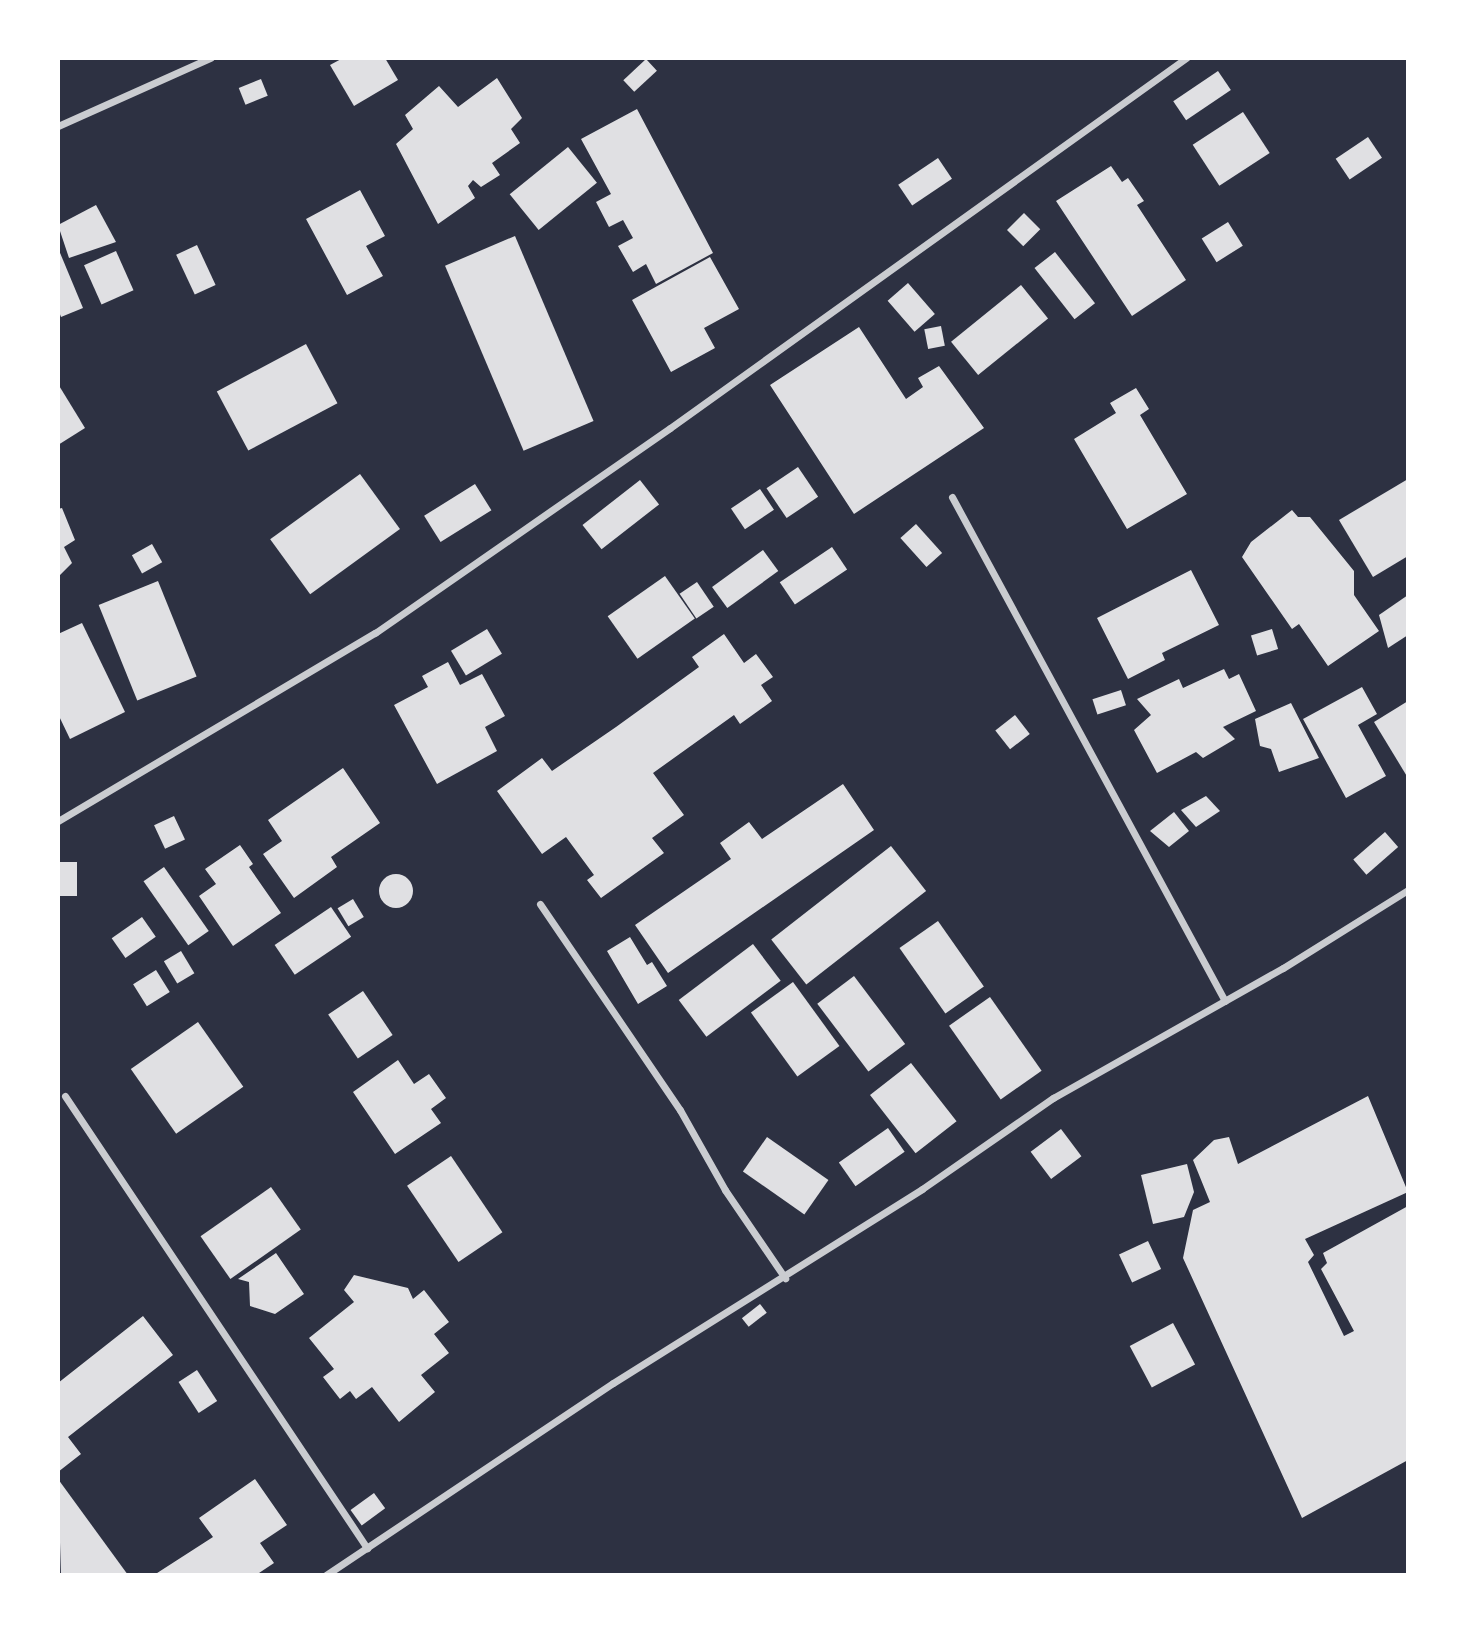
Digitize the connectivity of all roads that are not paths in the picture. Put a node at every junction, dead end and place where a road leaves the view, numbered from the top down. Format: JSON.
{"nodes":[{"id":1,"x":210,"y":58,"type":"edge"},
{"id":2,"x":1186,"y":58,"type":"edge"},
{"id":3,"x":58,"y":126,"type":"edge"},
{"id":4,"x":952,"y":497,"type":"dead end"},
{"id":5,"x":58,"y":821,"type":"edge"},
{"id":6,"x":1408,"y":890,"type":"edge"},
{"id":7,"x":540,"y":904,"type":"dead end"},
{"id":8,"x":1225,"y":1001,"type":"junction"},
{"id":9,"x":65,"y":1096,"type":"dead end"},
{"id":10,"x":785,"y":1278,"type":"junction"},
{"id":11,"x":367,"y":1548,"type":"junction"},
{"id":12,"x":326,"y":1575,"type":"edge"}],
"edges":[{"from":1,"to":3,"type":"street"},
{"from":2,"to":5,"type":"street"},
{"from":4,"to":8,"type":"street"},
{"from":6,"to":8,"type":"street"},
{"from":7,"to":10,"type":"street"},
{"from":8,"to":10,"type":"street"},
{"from":9,"to":11,"type":"street"},
{"from":10,"to":11,"type":"street"},
{"from":11,"to":12,"type":"street"}]}
